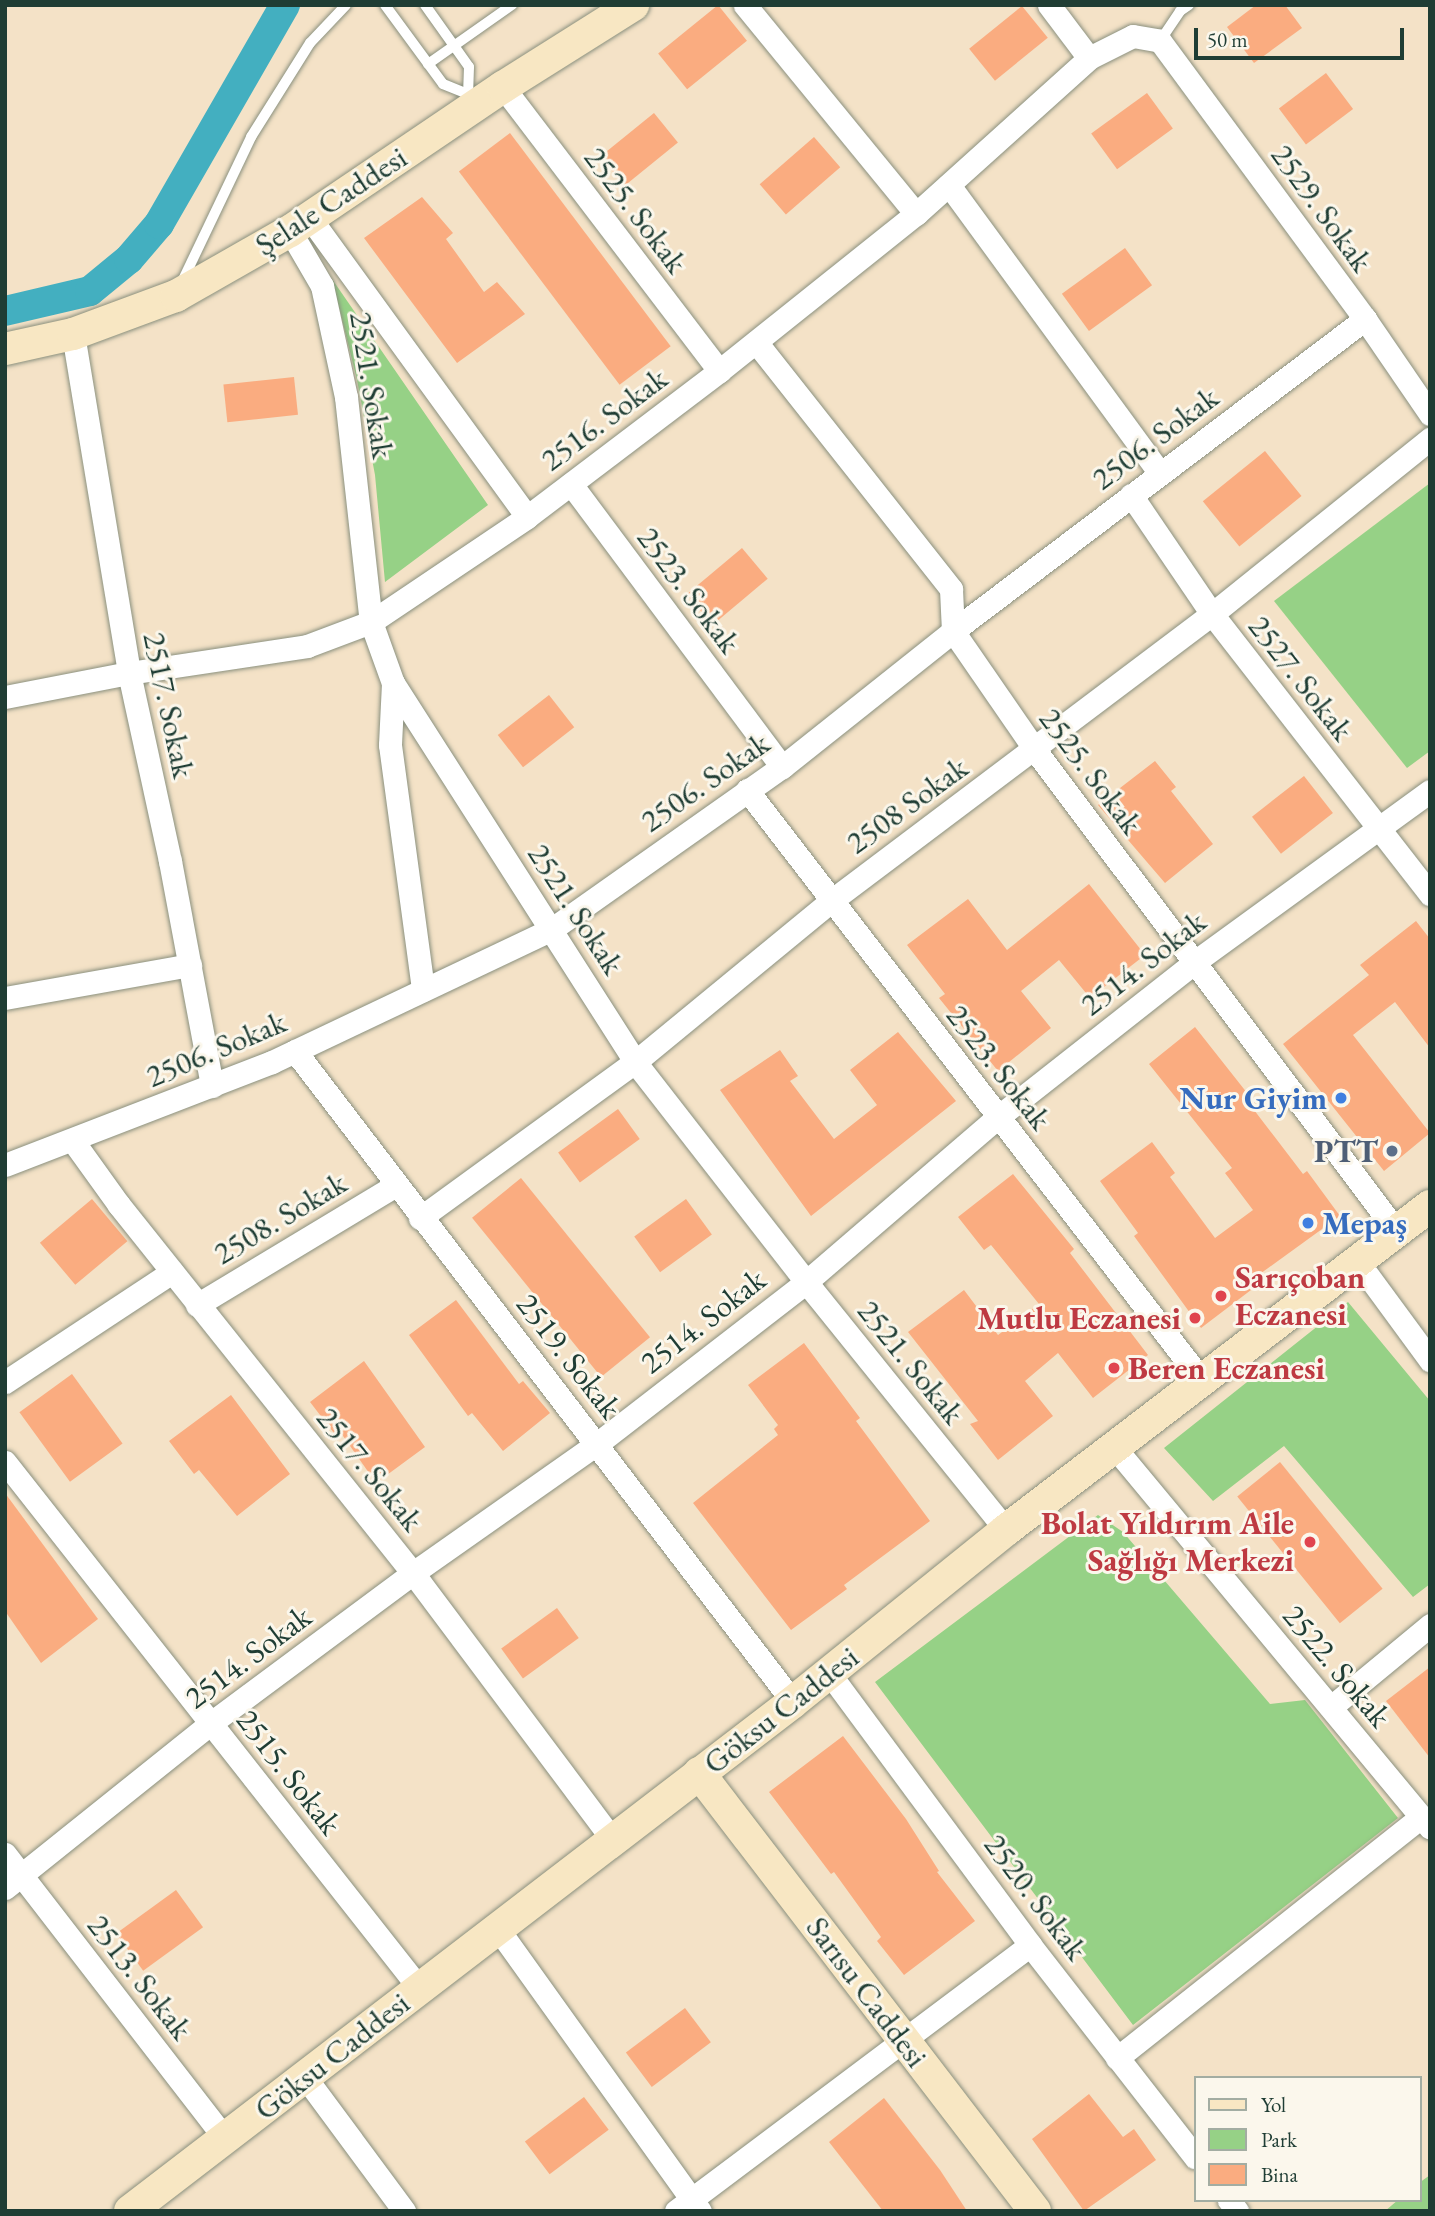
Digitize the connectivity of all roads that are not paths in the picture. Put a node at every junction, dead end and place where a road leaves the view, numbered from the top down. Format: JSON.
{"nodes":[{"id":1,"x":346,"y":5,"type":"edge"},
{"id":2,"x":385,"y":5,"type":"edge"},
{"id":3,"x":425,"y":5,"type":"edge"},
{"id":4,"x":512,"y":5,"type":"edge"},
{"id":5,"x":633,"y":5,"type":"edge"},
{"id":6,"x":745,"y":5,"type":"edge"},
{"id":7,"x":1049,"y":5,"type":"edge"},
{"id":8,"x":1189,"y":5,"type":"edge"},
{"id":9,"x":1160,"y":41,"type":"junction"},
{"id":10,"x":454,"y":46,"type":"junction"},
{"id":11,"x":1089,"y":58,"type":"junction"},
{"id":12,"x":428,"y":64,"type":"junction"},
{"id":13,"x":503,"y":87,"type":"junction"},
{"id":14,"x":472,"y":99,"type":"junction"},
{"id":15,"x":949,"y":185,"type":"junction"},
{"id":16,"x":916,"y":214,"type":"junction"},
{"id":17,"x":300,"y":224,"type":"junction"},
{"id":18,"x":176,"y":296,"type":"junction"},
{"id":19,"x":1364,"y":319,"type":"junction"},
{"id":20,"x":73,"y":334,"type":"junction"},
{"id":21,"x":756,"y":342,"type":"junction"},
{"id":22,"x":5,"y":349,"type":"edge"},
{"id":23,"x":719,"y":371,"type":"junction"},
{"id":24,"x":1430,"y":414,"type":"edge"},
{"id":25,"x":1430,"y":439,"type":"edge"},
{"id":26,"x":1160,"y":473,"type":"junction"},
{"id":27,"x":571,"y":484,"type":"junction"},
{"id":28,"x":1131,"y":495,"type":"junction"},
{"id":29,"x":527,"y":517,"type":"junction"},
{"id":30,"x":1212,"y":614,"type":"junction"},
{"id":31,"x":371,"y":622,"type":"junction"},
{"id":32,"x":953,"y":631,"type":"junction"},
{"id":33,"x":129,"y":673,"type":"junction"},
{"id":34,"x":393,"y":683,"type":"junction"},
{"id":35,"x":5,"y":697,"type":"edge"},
{"id":36,"x":1035,"y":750,"type":"junction"},
{"id":37,"x":782,"y":767,"type":"junction"},
{"id":38,"x":747,"y":790,"type":"junction"},
{"id":39,"x":1430,"y":791,"type":"edge"},
{"id":40,"x":1379,"y":830,"type":"junction"},
{"id":41,"x":1430,"y":894,"type":"edge"},
{"id":42,"x":831,"y":901,"type":"junction"},
{"id":43,"x":552,"y":929,"type":"junction"},
{"id":44,"x":1196,"y":961,"type":"junction"},
{"id":45,"x":190,"y":965,"type":"junction"},
{"id":46,"x":423,"y":990,"type":"junction"},
{"id":47,"x":5,"y":998,"type":"edge"},
{"id":48,"x":295,"y":1051,"type":"junction"},
{"id":49,"x":635,"y":1062,"type":"junction"},
{"id":50,"x":212,"y":1086,"type":"junction"},
{"id":51,"x":998,"y":1117,"type":"junction"},
{"id":52,"x":73,"y":1141,"type":"junction"},
{"id":53,"x":5,"y":1165,"type":"edge"},
{"id":54,"x":396,"y":1185,"type":"junction"},
{"id":55,"x":1430,"y":1206,"type":"edge"},
{"id":56,"x":420,"y":1218,"type":"junction"},
{"id":57,"x":1396,"y":1232,"type":"junction"},
{"id":58,"x":1358,"y":1262,"type":"junction"},
{"id":59,"x":172,"y":1272,"type":"junction"},
{"id":60,"x":806,"y":1282,"type":"junction"},
{"id":61,"x":197,"y":1305,"type":"junction"},
{"id":62,"x":1430,"y":1360,"type":"edge"},
{"id":63,"x":5,"y":1382,"type":"edge"},
{"id":64,"x":1203,"y":1382,"type":"junction"},
{"id":65,"x":598,"y":1443,"type":"junction"},
{"id":66,"x":1115,"y":1448,"type":"junction"},
{"id":67,"x":5,"y":1462,"type":"edge"},
{"id":68,"x":1006,"y":1530,"type":"junction"},
{"id":69,"x":413,"y":1573,"type":"junction"},
{"id":70,"x":1430,"y":1625,"type":"edge"},
{"id":71,"x":829,"y":1673,"type":"junction"},
{"id":72,"x":793,"y":1702,"type":"junction"},
{"id":73,"x":1331,"y":1707,"type":"junction"},
{"id":74,"x":211,"y":1723,"type":"junction"},
{"id":75,"x":699,"y":1773,"type":"junction"},
{"id":76,"x":1425,"y":1822,"type":"edge"},
{"id":77,"x":613,"y":1840,"type":"junction"},
{"id":78,"x":5,"y":1854,"type":"edge"},
{"id":79,"x":14,"y":1882,"type":"edge"},
{"id":80,"x":498,"y":1929,"type":"junction"},
{"id":81,"x":1030,"y":1945,"type":"junction"},
{"id":82,"x":420,"y":1989,"type":"junction"},
{"id":83,"x":903,"y":2039,"type":"junction"},
{"id":84,"x":1117,"y":2057,"type":"junction"},
{"id":85,"x":305,"y":2077,"type":"junction"},
{"id":86,"x":225,"y":2139,"type":"junction"},
{"id":87,"x":1194,"y":2156,"type":"edge"},
{"id":88,"x":689,"y":2207,"type":"edge"},
{"id":89,"x":130,"y":2211,"type":"edge"},
{"id":90,"x":404,"y":2211,"type":"edge"},
{"id":91,"x":1035,"y":2211,"type":"edge"}],
"edges":[{"from":1,"to":18,"type":"lane"},
{"from":2,"to":12,"type":"lane"},
{"from":3,"to":10,"type":"lane"},
{"from":4,"to":10,"type":"lane"},
{"from":5,"to":13,"type":"street","name":"Şelale Caddesi"},
{"from":6,"to":16,"type":"street"},
{"from":7,"to":11,"type":"street"},
{"from":8,"to":9,"type":"lane"},
{"from":9,"to":11,"type":"street","name":"2516. Sokak"},
{"from":9,"to":19,"type":"street","name":"2529. Sokak"},
{"from":10,"to":12,"type":"lane"},
{"from":10,"to":14,"type":"lane"},
{"from":11,"to":15,"type":"street","name":"2516. Sokak"},
{"from":12,"to":14,"type":"lane"},
{"from":13,"to":14,"type":"street","name":"Şelale Caddesi"},
{"from":13,"to":23,"type":"street","name":"2525. Sokak"},
{"from":14,"to":17,"type":"street","name":"Şelale Caddesi"},
{"from":15,"to":16,"type":"street","name":"2516. Sokak"},
{"from":15,"to":26,"type":"street"},
{"from":16,"to":21,"type":"street","name":"2516. Sokak"},
{"from":17,"to":18,"type":"street","name":"Şelale Caddesi"},
{"from":17,"to":29,"type":"street","name":"2521. Sokak"},
{"from":17,"to":31,"type":"street","name":"2521. Sokak"},
{"from":18,"to":20,"type":"street","name":"Şelale Caddesi"},
{"from":19,"to":24,"type":"street","name":"2529. Sokak"},
{"from":19,"to":26,"type":"street","name":"2506. Sokak"},
{"from":20,"to":22,"type":"street","name":"Şelale Caddesi"},
{"from":20,"to":33,"type":"street","name":"2517. Sokak"},
{"from":21,"to":23,"type":"street","name":"2516. Sokak"},
{"from":21,"to":32,"type":"street"},
{"from":23,"to":27,"type":"street","name":"2516. Sokak"},
{"from":25,"to":30,"type":"street","name":"2508 Sokak"},
{"from":26,"to":28,"type":"street","name":"2506. Sokak"},
{"from":27,"to":29,"type":"street","name":"2516. Sokak"},
{"from":27,"to":37,"type":"street","name":"2523. Sokak"},
{"from":28,"to":30,"type":"street","name":"2527. Sokak"},
{"from":28,"to":32,"type":"street","name":"2506. Sokak"},
{"from":29,"to":31,"type":"street","name":"2516. Sokak"},
{"from":30,"to":36,"type":"street","name":"2508 Sokak"},
{"from":30,"to":40,"type":"street","name":"2527. Sokak"},
{"from":31,"to":33,"type":"street","name":"2516. Sokak"},
{"from":31,"to":34,"type":"street","name":"2521. Sokak"},
{"from":32,"to":36,"type":"street","name":"2525. Sokak"},
{"from":32,"to":37,"type":"street","name":"2506. Sokak"},
{"from":33,"to":35,"type":"street","name":"2516. Sokak"},
{"from":33,"to":45,"type":"street","name":"2517. Sokak"},
{"from":34,"to":43,"type":"street","name":"2521. Sokak"},
{"from":34,"to":46,"type":"street"},
{"from":36,"to":42,"type":"street","name":"2508 Sokak"},
{"from":36,"to":44,"type":"street","name":"2525. Sokak"},
{"from":37,"to":38,"type":"street","name":"2506. Sokak"},
{"from":38,"to":42,"type":"street","name":"2523. Sokak"},
{"from":38,"to":43,"type":"street","name":"2506. Sokak"},
{"from":39,"to":40,"type":"street","name":"2514. Sokak"},
{"from":40,"to":41,"type":"street","name":"2527. Sokak"},
{"from":40,"to":44,"type":"street","name":"2514. Sokak"},
{"from":42,"to":49,"type":"street","name":"2508 Sokak"},
{"from":42,"to":51,"type":"street","name":"2523. Sokak"},
{"from":43,"to":46,"type":"street","name":"2506. Sokak"},
{"from":43,"to":49,"type":"street","name":"2521. Sokak"},
{"from":44,"to":51,"type":"street","name":"2514. Sokak"},
{"from":44,"to":57,"type":"street","name":"2525. Sokak"},
{"from":45,"to":47,"type":"street"},
{"from":45,"to":50,"type":"street","name":"2517. Sokak"},
{"from":46,"to":48,"type":"street","name":"2506. Sokak"},
{"from":48,"to":50,"type":"street","name":"2506. Sokak"},
{"from":48,"to":54,"type":"street","name":"2519. Sokak"},
{"from":49,"to":56,"type":"street","name":"2508 Sokak"},
{"from":49,"to":60,"type":"street","name":"2521. Sokak"},
{"from":50,"to":52,"type":"street","name":"2506. Sokak"},
{"from":51,"to":60,"type":"street","name":"2514. Sokak"},
{"from":51,"to":64,"type":"street","name":"2523. Sokak"},
{"from":52,"to":53,"type":"street","name":"2506. Sokak"},
{"from":52,"to":59,"type":"street","name":"2517. Sokak"},
{"from":54,"to":56,"type":"street","name":"2519. Sokak"},
{"from":54,"to":61,"type":"street","name":"2508. Sokak"},
{"from":55,"to":57,"type":"street","name":"Göksu Caddesi"},
{"from":56,"to":65,"type":"street","name":"2519. Sokak"},
{"from":57,"to":58,"type":"street","name":"Göksu Caddesi"},
{"from":58,"to":62,"type":"street"},
{"from":58,"to":64,"type":"street","name":"Göksu Caddesi"},
{"from":59,"to":61,"type":"street","name":"2517. Sokak"},
{"from":59,"to":63,"type":"street","name":"2508. Sokak"},
{"from":60,"to":65,"type":"street","name":"2514. Sokak"},
{"from":60,"to":68,"type":"street","name":"2521. Sokak"},
{"from":61,"to":69,"type":"street","name":"2517. Sokak"},
{"from":64,"to":66,"type":"street","name":"Göksu Caddesi"},
{"from":65,"to":69,"type":"street","name":"2514. Sokak"},
{"from":65,"to":72,"type":"street","name":"2519. Sokak"},
{"from":66,"to":68,"type":"street","name":"Göksu Caddesi"},
{"from":66,"to":73,"type":"street","name":"2522. Sokak"},
{"from":67,"to":74,"type":"street","name":"2515. Sokak"},
{"from":68,"to":71,"type":"street","name":"Göksu Caddesi"},
{"from":69,"to":74,"type":"street","name":"2514. Sokak"},
{"from":69,"to":77,"type":"street","name":"2517. Sokak"},
{"from":70,"to":73,"type":"street"},
{"from":71,"to":72,"type":"street","name":"Göksu Caddesi"},
{"from":71,"to":81,"type":"street","name":"2520. Sokak"},
{"from":72,"to":75,"type":"street","name":"Göksu Caddesi"},
{"from":73,"to":76,"type":"street","name":"2522. Sokak"},
{"from":74,"to":79,"type":"street","name":"2514. Sokak"},
{"from":74,"to":82,"type":"street","name":"2515. Sokak"},
{"from":75,"to":77,"type":"street","name":"Göksu Caddesi"},
{"from":75,"to":83,"type":"street","name":"Sarısu Caddesi"},
{"from":76,"to":84,"type":"street"},
{"from":77,"to":80,"type":"street","name":"Göksu Caddesi"},
{"from":78,"to":79,"type":"street","name":"2513. Sokak"},
{"from":79,"to":86,"type":"street","name":"2513. Sokak"},
{"from":80,"to":82,"type":"street","name":"Göksu Caddesi"},
{"from":80,"to":88,"type":"street"},
{"from":81,"to":83,"type":"street"},
{"from":81,"to":84,"type":"street","name":"2520. Sokak"},
{"from":82,"to":85,"type":"street","name":"Göksu Caddesi"},
{"from":83,"to":88,"type":"street"},
{"from":83,"to":91,"type":"street","name":"Sarısu Caddesi"},
{"from":84,"to":87,"type":"street","name":"2520. Sokak"},
{"from":85,"to":86,"type":"street","name":"Göksu Caddesi"},
{"from":85,"to":90,"type":"street"},
{"from":86,"to":89,"type":"street","name":"Göksu Caddesi"}]}
